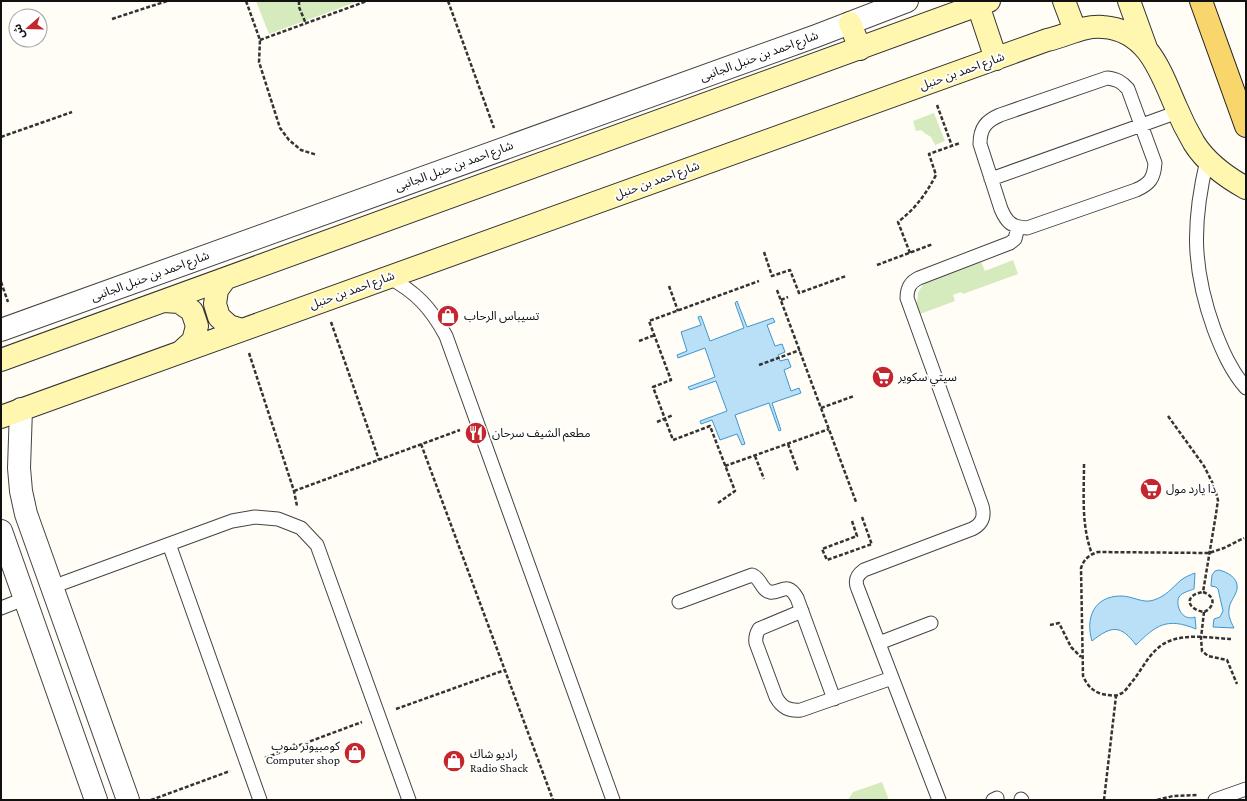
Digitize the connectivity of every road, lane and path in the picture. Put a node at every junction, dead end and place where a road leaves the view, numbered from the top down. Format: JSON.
{"nodes":[{"id":1,"x":167,"y":1,"type":"edge"},
{"id":2,"x":246,"y":1,"type":"edge"},
{"id":3,"x":299,"y":1,"type":"edge"},
{"id":4,"x":367,"y":1,"type":"edge"},
{"id":5,"x":448,"y":1,"type":"edge"},
{"id":6,"x":907,"y":1,"type":"edge"},
{"id":7,"x":1064,"y":1,"type":"edge"},
{"id":8,"x":1129,"y":1,"type":"edge"},
{"id":9,"x":1201,"y":1,"type":"edge"},
{"id":10,"x":983,"y":3,"type":"edge"},
{"id":11,"x":112,"y":19,"type":"dead end"},
{"id":12,"x":850,"y":23,"type":"junction"},
{"id":13,"x":306,"y":24,"type":"junction"},
{"id":14,"x":1075,"y":30,"type":"junction"},
{"id":15,"x":260,"y":40,"type":"junction"},
{"id":16,"x":1146,"y":48,"type":"junction"},
{"id":17,"x":860,"y":49,"type":"junction"},
{"id":18,"x":996,"y":59,"type":"junction"},
{"id":19,"x":72,"y":112,"type":"dead end"},
{"id":20,"x":939,"y":112,"type":"dead end"},
{"id":21,"x":1178,"y":112,"type":"junction"},
{"id":22,"x":1141,"y":126,"type":"junction"},
{"id":23,"x":1246,"y":126,"type":"edge"},
{"id":24,"x":980,"y":135,"type":"junction"},
{"id":25,"x":1,"y":137,"type":"edge"},
{"id":26,"x":952,"y":146,"type":"junction"},
{"id":27,"x":502,"y":149,"type":"junction"},
{"id":28,"x":317,"y":155,"type":"dead end"},
{"id":29,"x":1207,"y":160,"type":"junction"},
{"id":30,"x":991,"y":179,"type":"junction"},
{"id":31,"x":1246,"y":188,"type":"edge"},
{"id":32,"x":1018,"y":227,"type":"junction"},
{"id":33,"x":933,"y":244,"type":"dead end"},
{"id":34,"x":764,"y":252,"type":"dead end"},
{"id":35,"x":910,"y":253,"type":"junction"},
{"id":36,"x":878,"y":265,"type":"dead end"},
{"id":37,"x":846,"y":276,"type":"dead end"},
{"id":38,"x":388,"y":277,"type":"junction"},
{"id":39,"x":225,"y":279,"type":"junction"},
{"id":40,"x":759,"y":281,"type":"dead end"},
{"id":41,"x":668,"y":286,"type":"dead end"},
{"id":42,"x":777,"y":290,"type":"dead end"},
{"id":43,"x":788,"y":297,"type":"dead end"},
{"id":44,"x":781,"y":300,"type":"junction"},
{"id":45,"x":164,"y":301,"type":"junction"},
{"id":46,"x":323,"y":301,"type":"junction"},
{"id":47,"x":678,"y":311,"type":"junction"},
{"id":48,"x":1,"y":330,"type":"edge"},
{"id":49,"x":242,"y":330,"type":"junction"},
{"id":50,"x":655,"y":335,"type":"junction"},
{"id":51,"x":639,"y":341,"type":"dead end"},
{"id":52,"x":800,"y":350,"type":"junction"},
{"id":53,"x":182,"y":352,"type":"junction"},
{"id":54,"x":1,"y":360,"type":"edge"},
{"id":55,"x":759,"y":365,"type":"dead end"},
{"id":56,"x":1246,"y":388,"type":"edge"},
{"id":57,"x":854,"y":396,"type":"dead end"},
{"id":58,"x":821,"y":408,"type":"junction"},
{"id":59,"x":21,"y":409,"type":"junction"},
{"id":60,"x":673,"y":415,"type":"dead end"},
{"id":61,"x":1,"y":416,"type":"edge"},
{"id":62,"x":1168,"y":416,"type":"dead end"},
{"id":63,"x":665,"y":419,"type":"junction"},
{"id":64,"x":657,"y":422,"type":"dead end"},
{"id":65,"x":477,"y":423,"type":"junction"},
{"id":66,"x":829,"y":429,"type":"junction"},
{"id":67,"x":421,"y":444,"type":"junction"},
{"id":68,"x":788,"y":444,"type":"junction"},
{"id":69,"x":755,"y":456,"type":"junction"},
{"id":70,"x":379,"y":460,"type":"junction"},
{"id":71,"x":1084,"y":464,"type":"dead end"},
{"id":72,"x":725,"y":466,"type":"junction"},
{"id":73,"x":798,"y":471,"type":"dead end"},
{"id":74,"x":764,"y":479,"type":"dead end"},
{"id":75,"x":294,"y":491,"type":"junction"},
{"id":76,"x":856,"y":502,"type":"dead end"},
{"id":77,"x":718,"y":503,"type":"dead end"},
{"id":78,"x":862,"y":517,"type":"dead end"},
{"id":79,"x":852,"y":521,"type":"dead end"},
{"id":80,"x":301,"y":528,"type":"junction"},
{"id":81,"x":1,"y":531,"type":"edge"},
{"id":82,"x":1244,"y":538,"type":"dead end"},
{"id":83,"x":169,"y":544,"type":"junction"},
{"id":84,"x":1209,"y":552,"type":"junction"},
{"id":85,"x":1092,"y":554,"type":"junction"},
{"id":86,"x":52,"y":587,"type":"junction"},
{"id":87,"x":1203,"y":592,"type":"junction"},
{"id":88,"x":24,"y":599,"type":"junction"},
{"id":89,"x":679,"y":602,"type":"dead end"},
{"id":90,"x":1,"y":608,"type":"edge"},
{"id":91,"x":802,"y":611,"type":"junction"},
{"id":92,"x":1204,"y":612,"type":"junction"},
{"id":93,"x":930,"y":623,"type":"dead end"},
{"id":94,"x":1050,"y":625,"type":"dead end"},
{"id":95,"x":1201,"y":638,"type":"junction"},
{"id":96,"x":1231,"y":640,"type":"dead end"},
{"id":97,"x":879,"y":644,"type":"junction"},
{"id":98,"x":1082,"y":657,"type":"junction"},
{"id":99,"x":505,"y":670,"type":"junction"},
{"id":100,"x":892,"y":678,"type":"junction"},
{"id":101,"x":1237,"y":684,"type":"dead end"},
{"id":102,"x":1116,"y":696,"type":"junction"},
{"id":103,"x":834,"y":699,"type":"junction"},
{"id":104,"x":379,"y":716,"type":"junction"},
{"id":105,"x":248,"y":764,"type":"junction"},
{"id":106,"x":1246,"y":789,"type":"edge"},
{"id":107,"x":1218,"y":799,"type":"edge"},
{"id":108,"x":96,"y":800,"type":"edge"},
{"id":109,"x":128,"y":800,"type":"edge"},
{"id":110,"x":150,"y":800,"type":"edge"},
{"id":111,"x":260,"y":800,"type":"edge"},
{"id":112,"x":409,"y":800,"type":"edge"},
{"id":113,"x":553,"y":800,"type":"edge"},
{"id":114,"x":613,"y":800,"type":"edge"},
{"id":115,"x":939,"y":800,"type":"edge"},
{"id":116,"x":1104,"y":800,"type":"edge"},
{"id":117,"x":1157,"y":800,"type":"edge"}],
"edges":[{"from":1,"to":11,"type":"path"},
{"from":2,"to":15,"type":"path"},
{"from":3,"to":13,"type":"path"},
{"from":4,"to":13,"type":"path"},
{"from":5,"to":27,"type":"path"},
{"from":6,"to":12,"type":"street","name":"شارع احمد بن حنبل الجانبى"},
{"from":7,"to":14,"type":"street"},
{"from":8,"to":16,"type":"street"},
{"from":9,"to":23,"type":"main road"},
{"from":10,"to":17,"type":"street"},
{"from":10,"to":18,"type":"street"},
{"from":12,"to":17,"type":"street"},
{"from":12,"to":27,"type":"street","name":"شارع احمد بن حنبل الجانبى"},
{"from":13,"to":15,"type":"path"},
{"from":14,"to":16,"type":"street","name":"شارع احمد بن حنبل"},
{"from":14,"to":18,"type":"street","name":"شارع احمد بن حنبل"},
{"from":15,"to":28,"type":"path"},
{"from":16,"to":21,"type":"street","name":"شارع احمد بن حنبل"},
{"from":17,"to":39,"type":"street"},
{"from":18,"to":38,"type":"street","name":"شارع احمد بن حنبل"},
{"from":19,"to":25,"type":"path"},
{"from":20,"to":26,"type":"path"},
{"from":21,"to":22,"type":"lane"},
{"from":21,"to":29,"type":"street","name":"شارع احمد بن حنبل"},
{"from":22,"to":24,"type":"lane"},
{"from":22,"to":30,"type":"lane"},
{"from":22,"to":32,"type":"lane"},
{"from":24,"to":26,"type":"path"},
{"from":24,"to":30,"type":"lane"},
{"from":26,"to":35,"type":"path"},
{"from":27,"to":48,"type":"street","name":"شارع احمد بن حنبل الجانبى"},
{"from":29,"to":31,"type":"street","name":"شارع احمد بن حنبل"},
{"from":29,"to":56,"type":"lane"},
{"from":30,"to":32,"type":"lane"},
{"from":32,"to":97,"type":"lane"},
{"from":33,"to":35,"type":"path"},
{"from":34,"to":37,"type":"path"},
{"from":35,"to":36,"type":"path"},
{"from":38,"to":46,"type":"street","name":"شارع احمد بن حنبل"},
{"from":38,"to":65,"type":"lane"},
{"from":39,"to":45,"type":"street"},
{"from":39,"to":49,"type":"street"},
{"from":40,"to":47,"type":"path"},
{"from":41,"to":47,"type":"path"},
{"from":42,"to":44,"type":"path"},
{"from":43,"to":44,"type":"path"},
{"from":44,"to":52,"type":"path"},
{"from":45,"to":53,"type":"street"},
{"from":45,"to":54,"type":"street"},
{"from":46,"to":49,"type":"street","name":"شارع احمد بن حنبل"},
{"from":46,"to":70,"type":"path"},
{"from":47,"to":50,"type":"path"},
{"from":49,"to":53,"type":"street","name":"شارع احمد بن حنبل"},
{"from":49,"to":75,"type":"path"},
{"from":50,"to":51,"type":"path"},
{"from":50,"to":63,"type":"path"},
{"from":52,"to":55,"type":"path"},
{"from":52,"to":58,"type":"path"},
{"from":53,"to":59,"type":"street","name":"شارع احمد بن حنبل"},
{"from":57,"to":58,"type":"path"},
{"from":58,"to":66,"type":"path"},
{"from":59,"to":61,"type":"street","name":"شارع احمد بن حنبل"},
{"from":59,"to":86,"type":"street"},
{"from":60,"to":63,"type":"path"},
{"from":62,"to":84,"type":"path"},
{"from":63,"to":64,"type":"path"},
{"from":63,"to":72,"type":"path"},
{"from":65,"to":67,"type":"path"},
{"from":65,"to":114,"type":"lane"},
{"from":66,"to":68,"type":"path"},
{"from":66,"to":76,"type":"path"},
{"from":67,"to":70,"type":"path"},
{"from":67,"to":99,"type":"path"},
{"from":68,"to":69,"type":"path"},
{"from":68,"to":73,"type":"path"},
{"from":69,"to":72,"type":"path"},
{"from":69,"to":74,"type":"path"},
{"from":70,"to":75,"type":"path"},
{"from":71,"to":85,"type":"path"},
{"from":72,"to":77,"type":"path"},
{"from":75,"to":80,"type":"path"},
{"from":78,"to":79,"type":"path"},
{"from":80,"to":83,"type":"lane"},
{"from":80,"to":104,"type":"lane"},
{"from":81,"to":88,"type":"street"},
{"from":82,"to":84,"type":"path"},
{"from":83,"to":86,"type":"lane"},
{"from":83,"to":105,"type":"lane"},
{"from":84,"to":85,"type":"path"},
{"from":84,"to":87,"type":"path"},
{"from":85,"to":98,"type":"path"},
{"from":86,"to":109,"type":"street"},
{"from":87,"to":92,"type":"path"},
{"from":87,"to":92,"type":"path"},
{"from":88,"to":90,"type":"lane"},
{"from":88,"to":108,"type":"street"},
{"from":89,"to":91,"type":"lane"},
{"from":91,"to":103,"type":"lane"},
{"from":91,"to":103,"type":"lane"},
{"from":92,"to":95,"type":"path"},
{"from":93,"to":97,"type":"lane"},
{"from":94,"to":98,"type":"path"},
{"from":95,"to":96,"type":"path"},
{"from":95,"to":101,"type":"path"},
{"from":95,"to":102,"type":"path"},
{"from":97,"to":100,"type":"lane"},
{"from":98,"to":102,"type":"path"},
{"from":99,"to":104,"type":"path"},
{"from":99,"to":113,"type":"path"},
{"from":100,"to":103,"type":"lane"},
{"from":100,"to":115,"type":"lane"},
{"from":102,"to":116,"type":"path"},
{"from":104,"to":105,"type":"path"},
{"from":104,"to":112,"type":"lane"},
{"from":105,"to":110,"type":"path"},
{"from":105,"to":111,"type":"lane"},
{"from":106,"to":107,"type":"lane"},
{"from":107,"to":117,"type":"path"}]}
